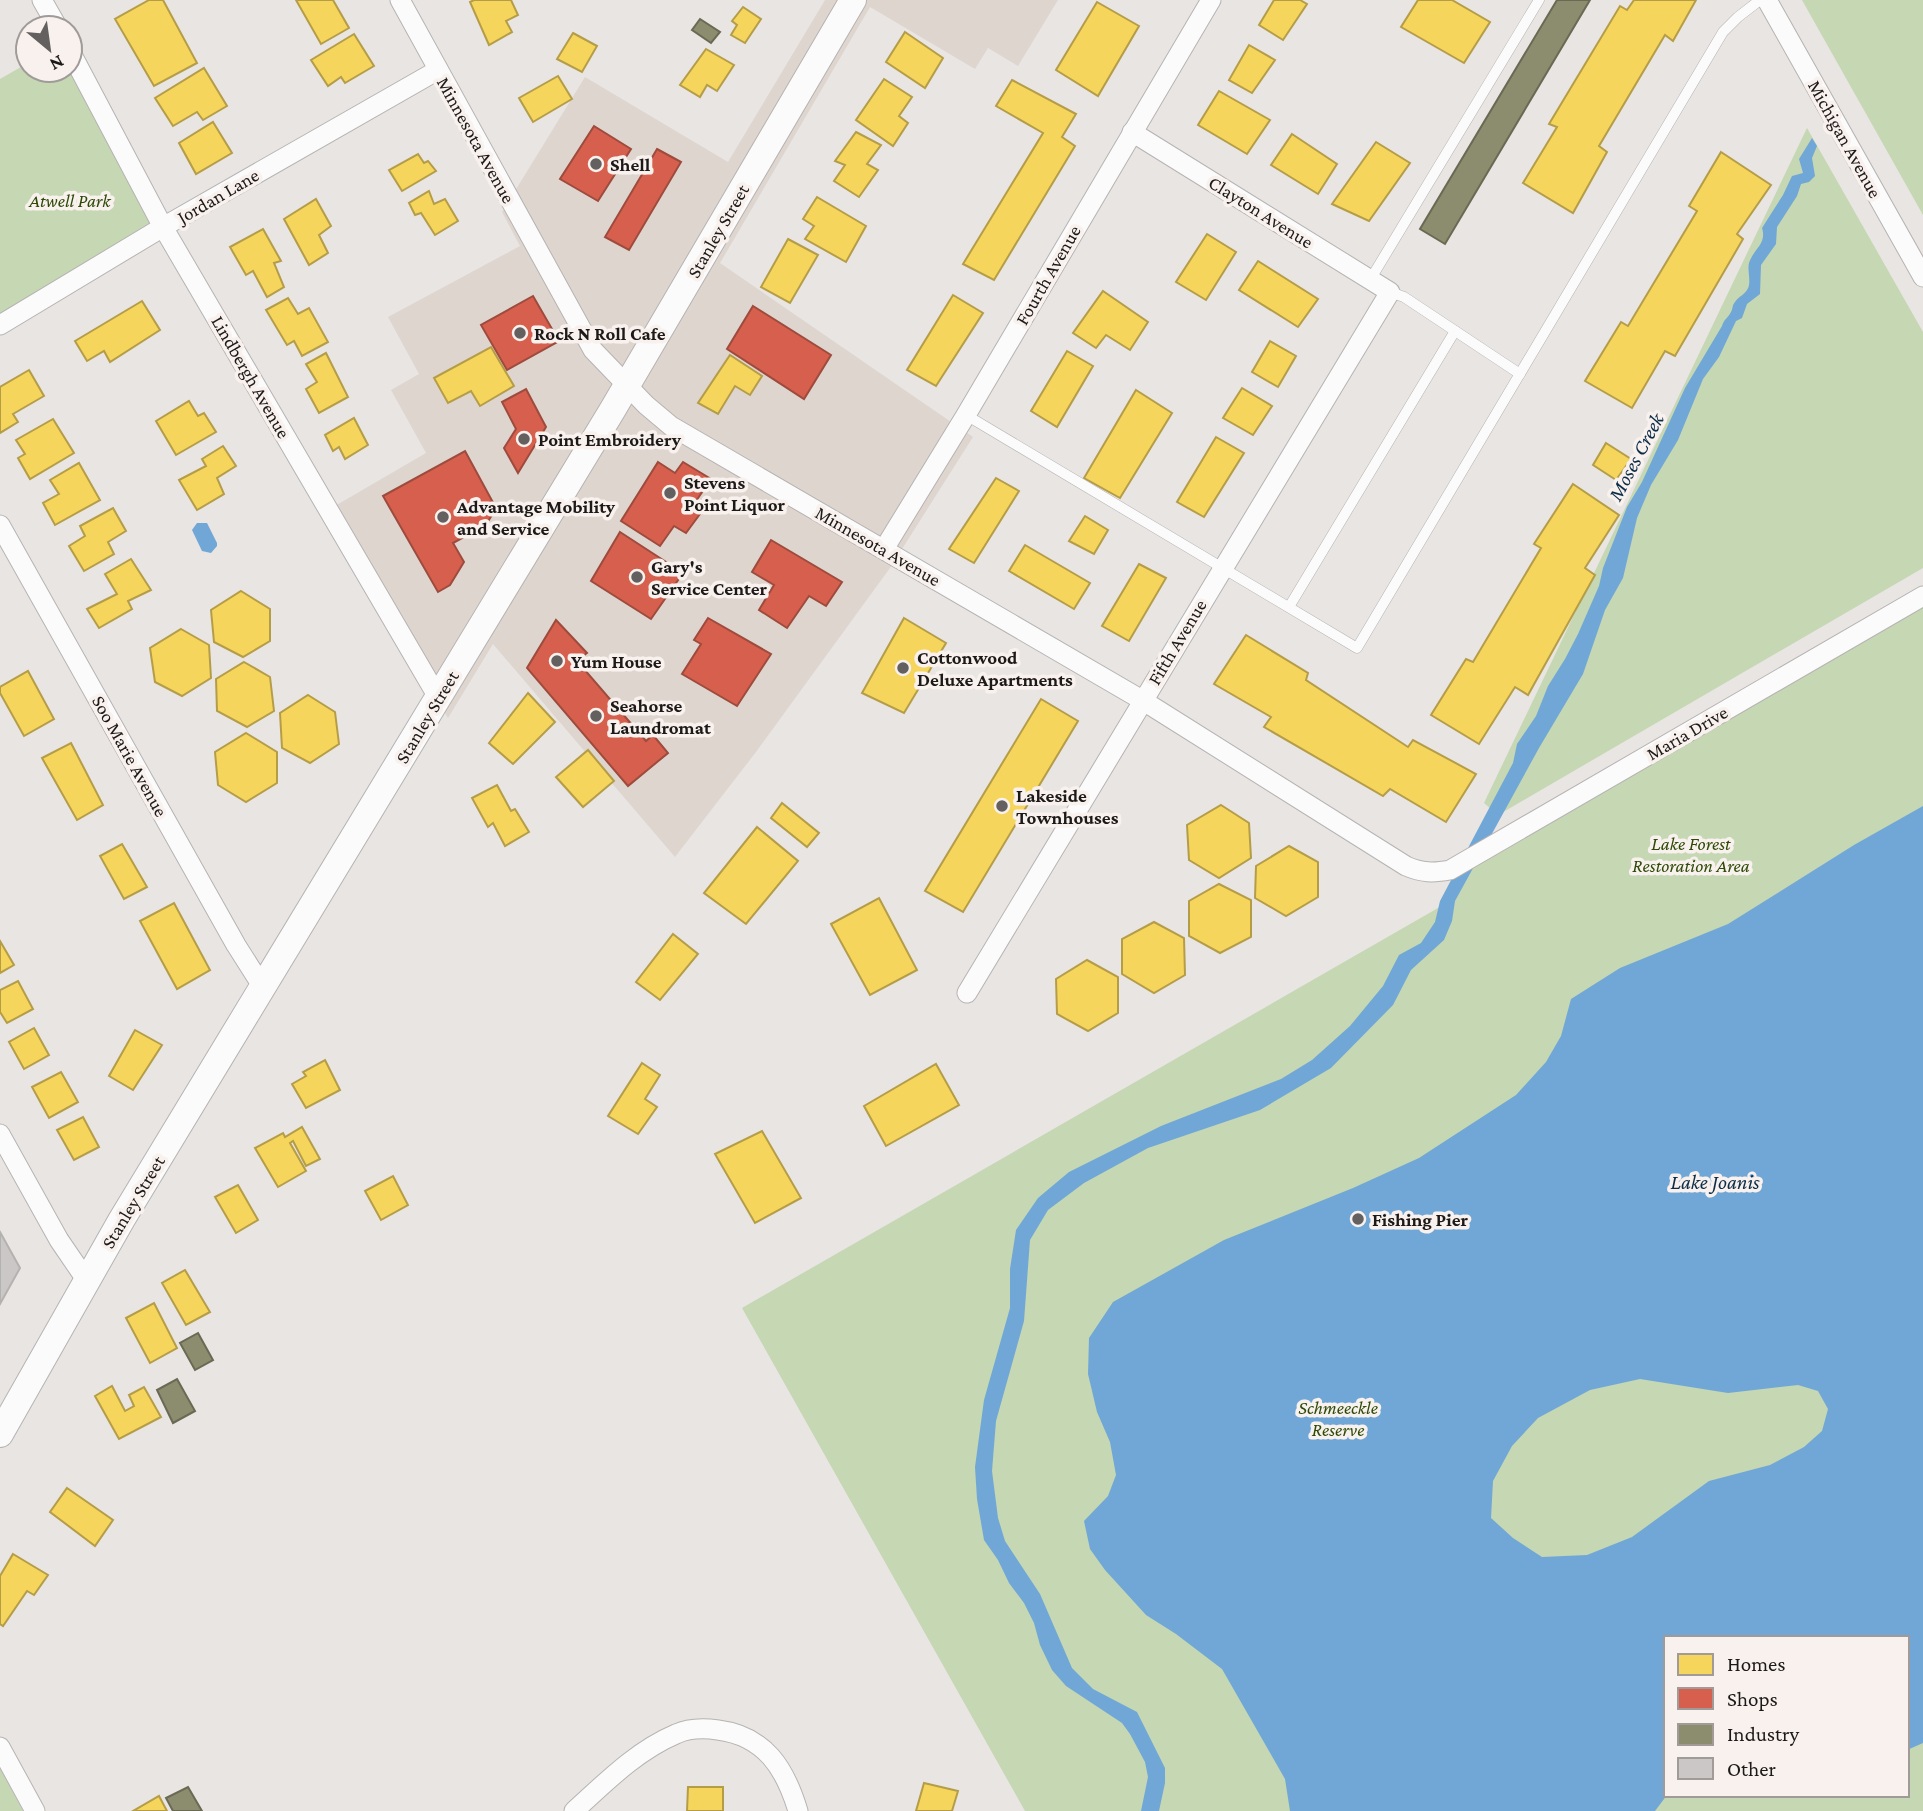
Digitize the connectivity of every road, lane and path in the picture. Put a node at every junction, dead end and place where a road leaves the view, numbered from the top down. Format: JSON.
{"nodes":[{"id":1,"x":400,"y":0,"type":"edge"},
{"id":2,"x":853,"y":0,"type":"edge"},
{"id":3,"x":1211,"y":0,"type":"edge"},
{"id":4,"x":1539,"y":0,"type":"edge"},
{"id":5,"x":1760,"y":0,"type":"edge"},
{"id":6,"x":1767,"y":0,"type":"edge"},
{"id":7,"x":438,"y":71,"type":"junction"},
{"id":8,"x":84,"y":77,"type":"edge"},
{"id":9,"x":1132,"y":132,"type":"junction"},
{"id":10,"x":163,"y":227,"type":"junction"},
{"id":11,"x":1923,"y":277,"type":"edge"},
{"id":12,"x":1370,"y":279,"type":"junction"},
{"id":13,"x":1390,"y":292,"type":"junction"},
{"id":14,"x":0,"y":326,"type":"edge"},
{"id":15,"x":1455,"y":331,"type":"junction"},
{"id":16,"x":1520,"y":374,"type":"junction"},
{"id":17,"x":626,"y":386,"type":"junction"},
{"id":18,"x":966,"y":415,"type":"junction"},
{"id":19,"x":0,"y":525,"type":"edge"},
{"id":20,"x":884,"y":549,"type":"junction"},
{"id":21,"x":1222,"y":568,"type":"junction"},
{"id":22,"x":1923,"y":596,"type":"edge"},
{"id":23,"x":1289,"y":607,"type":"junction"},
{"id":24,"x":439,"y":699,"type":"junction"},
{"id":25,"x":1142,"y":700,"type":"junction"},
{"id":26,"x":1450,"y":870,"type":"joint"},
{"id":27,"x":262,"y":986,"type":"junction"},
{"id":28,"x":967,"y":993,"type":"dead end"},
{"id":29,"x":0,"y":1134,"type":"edge"},
{"id":30,"x":87,"y":1281,"type":"junction"},
{"id":31,"x":0,"y":1434,"type":"edge"},
{"id":32,"x":0,"y":1747,"type":"edge"},
{"id":33,"x":796,"y":1809,"type":"edge"},
{"id":34,"x":35,"y":1811,"type":"edge"},
{"id":35,"x":574,"y":1811,"type":"edge"}],
"edges":[{"from":1,"to":7,"type":"street","name":"Minnesota Avenue"},
{"from":2,"to":17,"type":"street","name":"Stanley Street"},
{"from":3,"to":9,"type":"street","name":"Fourth Avenue"},
{"from":4,"to":12,"type":"lane"},
{"from":5,"to":16,"type":"lane"},
{"from":6,"to":11,"type":"street","name":"Michigan Avenue"},
{"from":7,"to":10,"type":"street","name":"Jordan Lane"},
{"from":7,"to":17,"type":"street","name":"Minnesota Avenue"},
{"from":8,"to":10,"type":"street","name":"Lindbergh Avenue"},
{"from":9,"to":12,"type":"street","name":"Clayton Avenue"},
{"from":9,"to":18,"type":"street","name":"Fourth Avenue"},
{"from":10,"to":14,"type":"street","name":"Jordan Lane"},
{"from":10,"to":24,"type":"street","name":"Lindbergh Avenue"},
{"from":12,"to":13,"type":"street","name":"Clayton Avenue"},
{"from":13,"to":15,"type":"lane"},
{"from":13,"to":21,"type":"street","name":"Fifth Avenue"},
{"from":15,"to":16,"type":"lane"},
{"from":15,"to":23,"type":"lane"},
{"from":16,"to":23,"type":"lane"},
{"from":17,"to":20,"type":"street","name":"Minnesota Avenue"},
{"from":17,"to":24,"type":"street","name":"Stanley Street"},
{"from":18,"to":20,"type":"street","name":"Fourth Avenue"},
{"from":18,"to":21,"type":"lane"},
{"from":19,"to":27,"type":"street","name":"Soo Marie Avenue"},
{"from":20,"to":25,"type":"street","name":"Minnesota Avenue"},
{"from":21,"to":23,"type":"lane"},
{"from":21,"to":25,"type":"street","name":"Fifth Avenue"},
{"from":22,"to":26,"type":"street","name":"Maria Drive"},
{"from":24,"to":27,"type":"street","name":"Stanley Street"},
{"from":25,"to":26,"type":"street","name":"Minnesota Avenue"},
{"from":25,"to":28,"type":"street","name":"Fifth Avenue"},
{"from":27,"to":30,"type":"street","name":"Stanley Street"},
{"from":29,"to":30,"type":"street"},
{"from":30,"to":31,"type":"street","name":"Stanley Street"},
{"from":32,"to":34,"type":"street"},
{"from":33,"to":35,"type":"street"}]}
